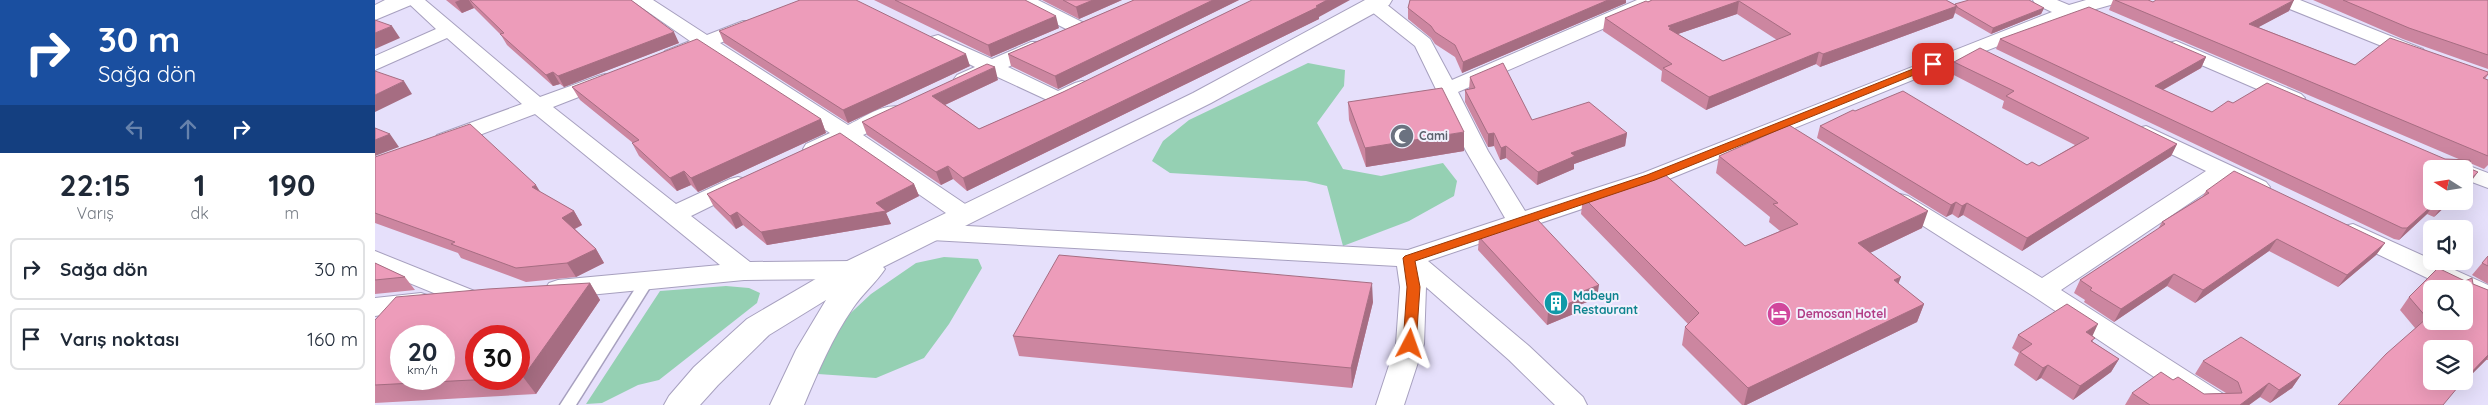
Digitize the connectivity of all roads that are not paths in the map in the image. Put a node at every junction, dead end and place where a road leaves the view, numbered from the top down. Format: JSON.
{"nodes":[{"id":1,"x":403,"y":0,"type":"edge"},
{"id":2,"x":414,"y":0,"type":"edge"},
{"id":3,"x":640,"y":0,"type":"edge"},
{"id":4,"x":1024,"y":0,"type":"edge"},
{"id":5,"x":1653,"y":0,"type":"edge"},
{"id":6,"x":2042,"y":0,"type":"edge"},
{"id":7,"x":2284,"y":0,"type":"edge"},
{"id":8,"x":1378,"y":2,"type":"edge"},
{"id":9,"x":2075,"y":9,"type":"junction"},
{"id":10,"x":2108,"y":9,"type":"edge"},
{"id":11,"x":375,"y":12,"type":"edge"},
{"id":12,"x":770,"y":18,"type":"edge"},
{"id":13,"x":449,"y":30,"type":"junction"},
{"id":14,"x":923,"y":33,"type":"edge"},
{"id":15,"x":2162,"y":41,"type":"edge"},
{"id":16,"x":706,"y":42,"type":"junction"},
{"id":17,"x":1974,"y":48,"type":"junction"},
{"id":18,"x":2432,"y":58,"type":"edge"},
{"id":19,"x":2000,"y":62,"type":"edge"},
{"id":20,"x":650,"y":63,"type":"edge"},
{"id":21,"x":375,"y":64,"type":"edge"},
{"id":22,"x":991,"y":66,"type":"junction"},
{"id":23,"x":622,"y":74,"type":"edge"},
{"id":24,"x":1102,"y":77,"type":"edge"},
{"id":25,"x":946,"y":87,"type":"edge"},
{"id":26,"x":1446,"y":90,"type":"junction"},
{"id":27,"x":910,"y":104,"type":"edge"},
{"id":28,"x":538,"y":106,"type":"junction"},
{"id":29,"x":2313,"y":107,"type":"edge"},
{"id":30,"x":2125,"y":122,"type":"edge"},
{"id":31,"x":1779,"y":126,"type":"junction"},
{"id":32,"x":847,"y":134,"type":"junction"},
{"id":33,"x":1805,"y":142,"type":"edge"},
{"id":34,"x":429,"y":146,"type":"edge"},
{"id":35,"x":795,"y":158,"type":"edge"},
{"id":36,"x":2223,"y":170,"type":"junction"},
{"id":37,"x":760,"y":174,"type":"edge"},
{"id":38,"x":2473,"y":175,"type":"edge"},
{"id":39,"x":2488,"y":181,"type":"edge"},
{"id":40,"x":1881,"y":190,"type":"edge"},
{"id":41,"x":2276,"y":195,"type":"edge"},
{"id":42,"x":673,"y":215,"type":"junction"},
{"id":43,"x":965,"y":215,"type":"junction"},
{"id":44,"x":1520,"y":223,"type":"junction"},
{"id":45,"x":2337,"y":224,"type":"edge"},
{"id":46,"x":931,"y":232,"type":"junction"},
{"id":47,"x":888,"y":253,"type":"junction"},
{"id":48,"x":1409,"y":258,"type":"junction"},
{"id":49,"x":375,"y":259,"type":"edge"},
{"id":50,"x":853,"y":270,"type":"junction"},
{"id":51,"x":744,"y":272,"type":"junction"},
{"id":52,"x":647,"y":281,"type":"junction"},
{"id":53,"x":2042,"y":290,"type":"junction"},
{"id":54,"x":537,"y":291,"type":"edge"},
{"id":55,"x":2488,"y":296,"type":"edge"},
{"id":56,"x":375,"y":307,"type":"edge"},
{"id":57,"x":568,"y":405,"type":"edge"},
{"id":58,"x":681,"y":405,"type":"edge"},
{"id":59,"x":787,"y":405,"type":"edge"},
{"id":60,"x":1390,"y":405,"type":"edge"},
{"id":61,"x":1573,"y":405,"type":"edge"},
{"id":62,"x":2218,"y":405,"type":"edge"}],
"edges":[{"from":1,"to":11,"type":"street"},
{"from":2,"to":13,"type":"street"},
{"from":3,"to":16,"type":"street"},
{"from":4,"to":22,"type":"street"},
{"from":5,"to":26,"type":"street"},
{"from":6,"to":9,"type":"street"},
{"from":7,"to":18,"type":"street"},
{"from":8,"to":26,"type":"street"},
{"from":8,"to":43,"type":"street"},
{"from":9,"to":10,"type":"street"},
{"from":9,"to":17,"type":"street"},
{"from":12,"to":16,"type":"street"},
{"from":13,"to":21,"type":"street"},
{"from":13,"to":28,"type":"street"},
{"from":14,"to":22,"type":"street"},
{"from":15,"to":29,"type":"street"},
{"from":16,"to":20,"type":"street"},
{"from":16,"to":32,"type":"street"},
{"from":17,"to":19,"type":"street"},
{"from":17,"to":31,"type":"street"},
{"from":22,"to":24,"type":"street"},
{"from":22,"to":25,"type":"street"},
{"from":23,"to":28,"type":"street"},
{"from":26,"to":44,"type":"street"},
{"from":27,"to":32,"type":"street"},
{"from":28,"to":34,"type":"street"},
{"from":28,"to":42,"type":"street"},
{"from":30,"to":36,"type":"street"},
{"from":31,"to":33,"type":"street"},
{"from":31,"to":44,"type":"street"},
{"from":32,"to":35,"type":"street"},
{"from":32,"to":43,"type":"street"},
{"from":36,"to":41,"type":"street"},
{"from":36,"to":53,"type":"street"},
{"from":37,"to":42,"type":"street"},
{"from":38,"to":39,"type":"street"},
{"from":40,"to":53,"type":"street"},
{"from":42,"to":51,"type":"street"},
{"from":43,"to":46,"type":"street"},
{"from":44,"to":48,"type":"street"},
{"from":45,"to":55,"type":"street"},
{"from":46,"to":47,"type":"street"},
{"from":46,"to":48,"type":"street"},
{"from":47,"to":50,"type":"street"},
{"from":47,"to":59,"type":"street"},
{"from":48,"to":60,"type":"street"},
{"from":48,"to":61,"type":"street"},
{"from":49,"to":56,"type":"street"},
{"from":50,"to":51,"type":"street"},
{"from":50,"to":58,"type":"street"},
{"from":51,"to":52,"type":"street"},
{"from":52,"to":54,"type":"street"},
{"from":52,"to":57,"type":"lane"},
{"from":53,"to":62,"type":"street"}]}
